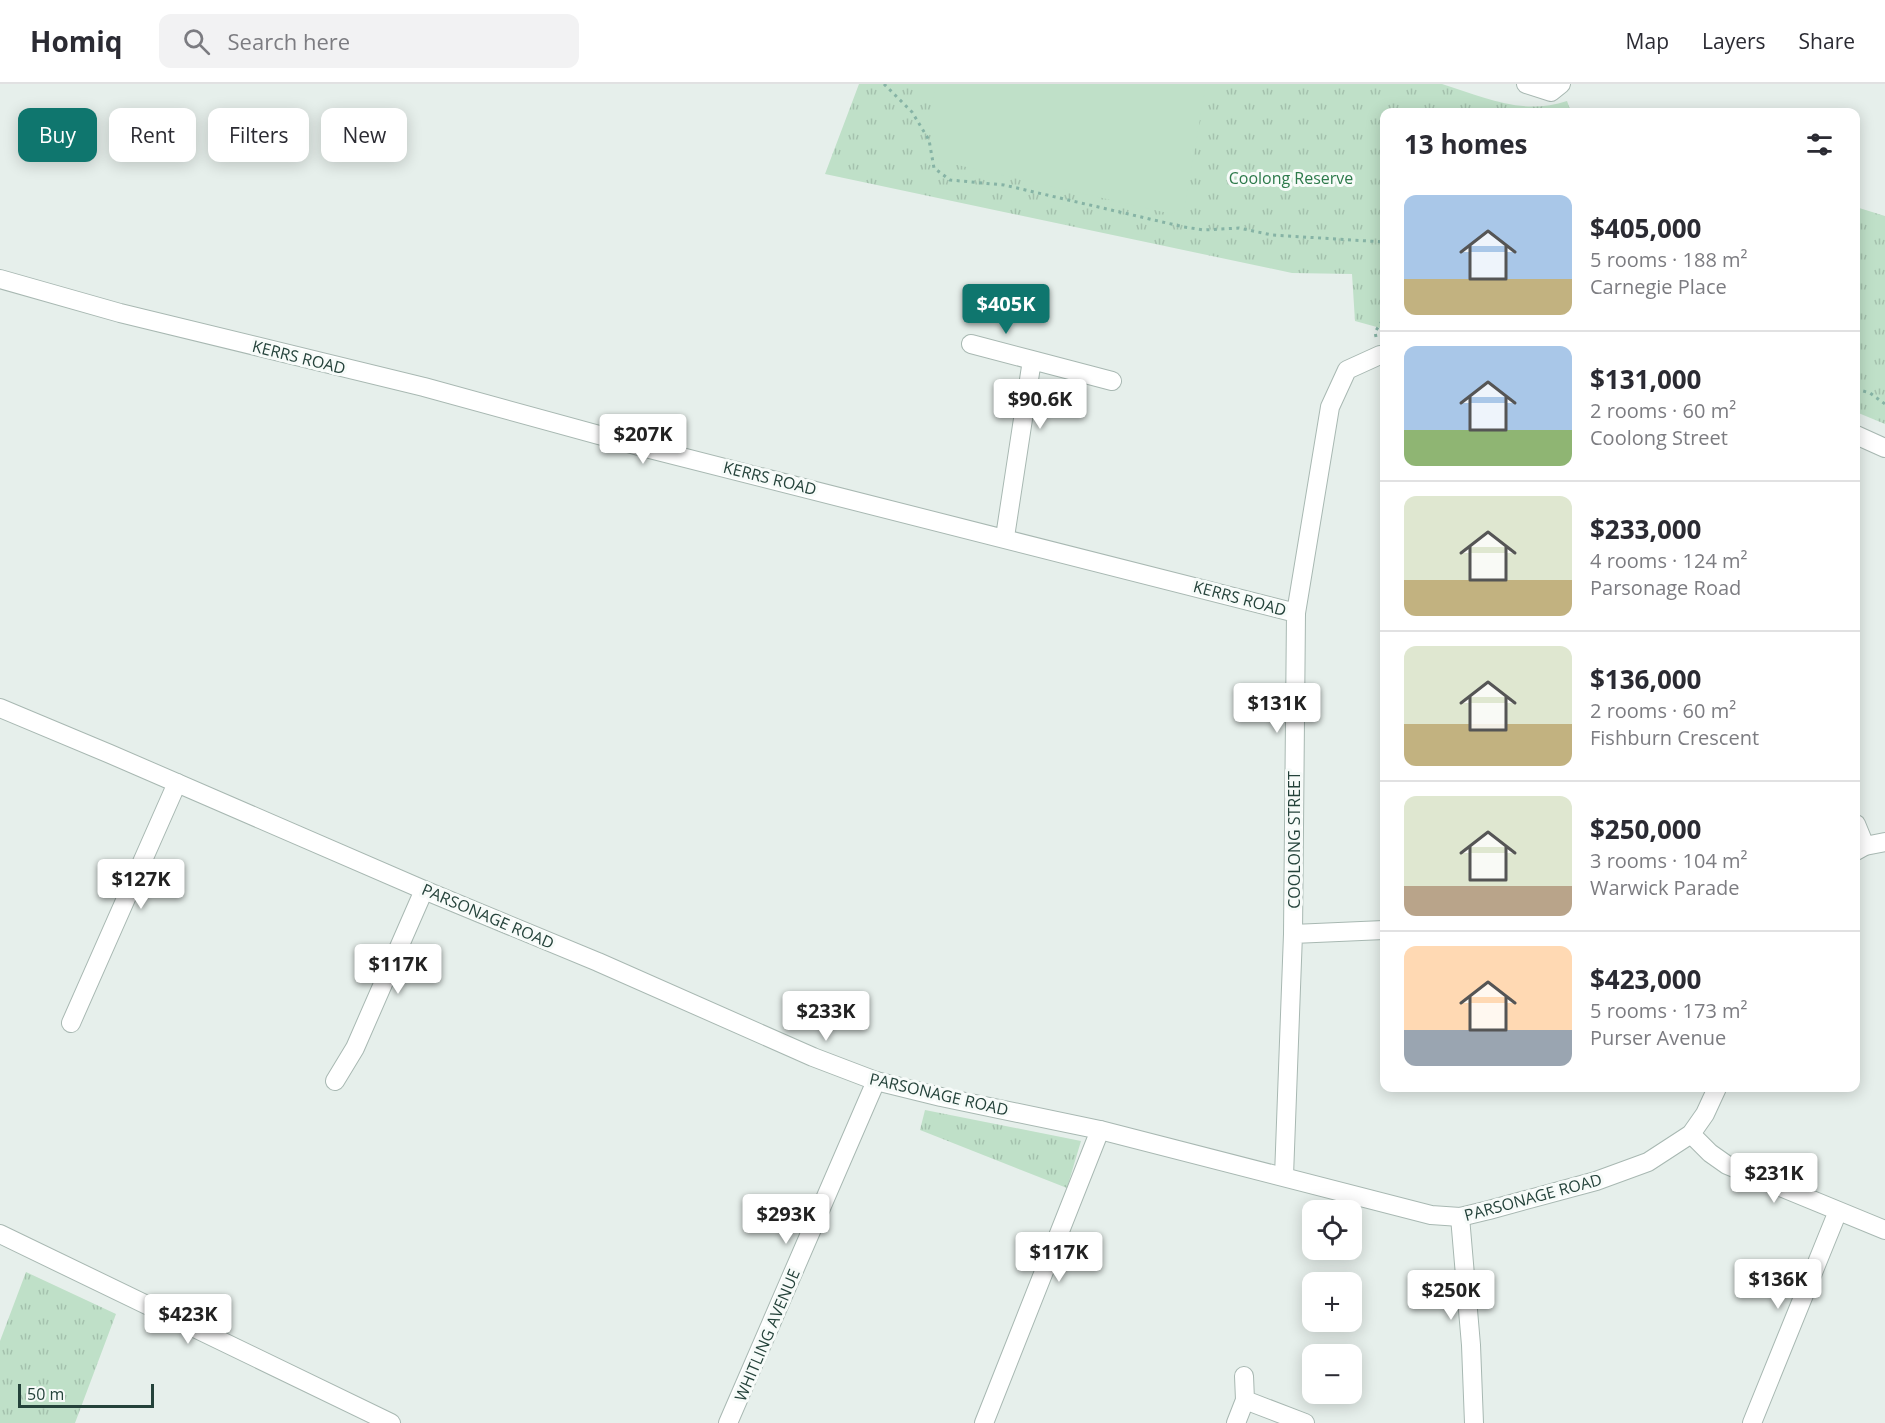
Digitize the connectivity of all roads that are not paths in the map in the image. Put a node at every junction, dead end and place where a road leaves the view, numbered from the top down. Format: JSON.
{"nodes":[{"id":1,"x":1526,"y":84,"type":"edge"},
{"id":2,"x":1561,"y":84,"type":"edge"},
{"id":3,"x":0,"y":279,"type":"edge"},
{"id":4,"x":971,"y":344,"type":"dead end"},
{"id":5,"x":1380,"y":355,"type":"edge"},
{"id":6,"x":1032,"y":360,"type":"junction"},
{"id":7,"x":1112,"y":381,"type":"dead end"},
{"id":8,"x":1860,"y":437,"type":"edge"},
{"id":9,"x":1885,"y":448,"type":"edge"},
{"id":10,"x":1005,"y":537,"type":"junction"},
{"id":11,"x":1296,"y":613,"type":"junction"},
{"id":12,"x":0,"y":708,"type":"edge"},
{"id":13,"x":177,"y":783,"type":"junction"},
{"id":14,"x":1885,"y":842,"type":"edge"},
{"id":15,"x":1860,"y":848,"type":"edge"},
{"id":16,"x":424,"y":890,"type":"junction"},
{"id":17,"x":1380,"y":930,"type":"edge"},
{"id":18,"x":1293,"y":934,"type":"junction"},
{"id":19,"x":71,"y":1023,"type":"dead end"},
{"id":20,"x":876,"y":1081,"type":"junction"},
{"id":21,"x":335,"y":1082,"type":"dead end"},
{"id":22,"x":1715,"y":1092,"type":"edge"},
{"id":23,"x":1100,"y":1130,"type":"junction"},
{"id":24,"x":1691,"y":1134,"type":"junction"},
{"id":25,"x":1284,"y":1176,"type":"junction"},
{"id":26,"x":1838,"y":1211,"type":"junction"},
{"id":27,"x":1460,"y":1217,"type":"junction"},
{"id":28,"x":1885,"y":1230,"type":"edge"},
{"id":29,"x":0,"y":1234,"type":"edge"},
{"id":30,"x":1244,"y":1376,"type":"dead end"},
{"id":31,"x":1245,"y":1400,"type":"junction"},
{"id":32,"x":391,"y":1423,"type":"edge"},
{"id":33,"x":728,"y":1423,"type":"edge"},
{"id":34,"x":984,"y":1423,"type":"edge"},
{"id":35,"x":1236,"y":1423,"type":"edge"},
{"id":36,"x":1305,"y":1423,"type":"edge"},
{"id":37,"x":1474,"y":1423,"type":"edge"},
{"id":38,"x":1752,"y":1423,"type":"edge"}],
"edges":[{"from":1,"to":2,"type":"street"},
{"from":3,"to":10,"type":"street","name":"KERRS ROAD"},
{"from":4,"to":6,"type":"street"},
{"from":5,"to":11,"type":"street","name":"COOLONG STREET"},
{"from":6,"to":7,"type":"street"},
{"from":6,"to":10,"type":"street"},
{"from":8,"to":9,"type":"street"},
{"from":10,"to":11,"type":"street","name":"KERRS ROAD"},
{"from":11,"to":18,"type":"street","name":"COOLONG STREET"},
{"from":12,"to":13,"type":"street","name":"PARSONAGE ROAD"},
{"from":13,"to":16,"type":"street","name":"PARSONAGE ROAD"},
{"from":13,"to":19,"type":"street"},
{"from":14,"to":15,"type":"street"},
{"from":16,"to":20,"type":"street","name":"PARSONAGE ROAD"},
{"from":16,"to":21,"type":"street"},
{"from":17,"to":18,"type":"street"},
{"from":18,"to":25,"type":"street","name":"COOLONG STREET"},
{"from":20,"to":23,"type":"street","name":"PARSONAGE ROAD"},
{"from":20,"to":33,"type":"street","name":"WHITLING AVENUE"},
{"from":22,"to":24,"type":"street","name":"PARSONAGE ROAD"},
{"from":23,"to":25,"type":"street","name":"PARSONAGE ROAD"},
{"from":23,"to":34,"type":"street"},
{"from":24,"to":26,"type":"street"},
{"from":24,"to":27,"type":"street","name":"PARSONAGE ROAD"},
{"from":25,"to":27,"type":"street","name":"PARSONAGE ROAD"},
{"from":26,"to":28,"type":"street"},
{"from":26,"to":38,"type":"street"},
{"from":27,"to":37,"type":"street"},
{"from":29,"to":32,"type":"street"},
{"from":30,"to":31,"type":"street"},
{"from":31,"to":35,"type":"street"},
{"from":31,"to":36,"type":"street"}]}
